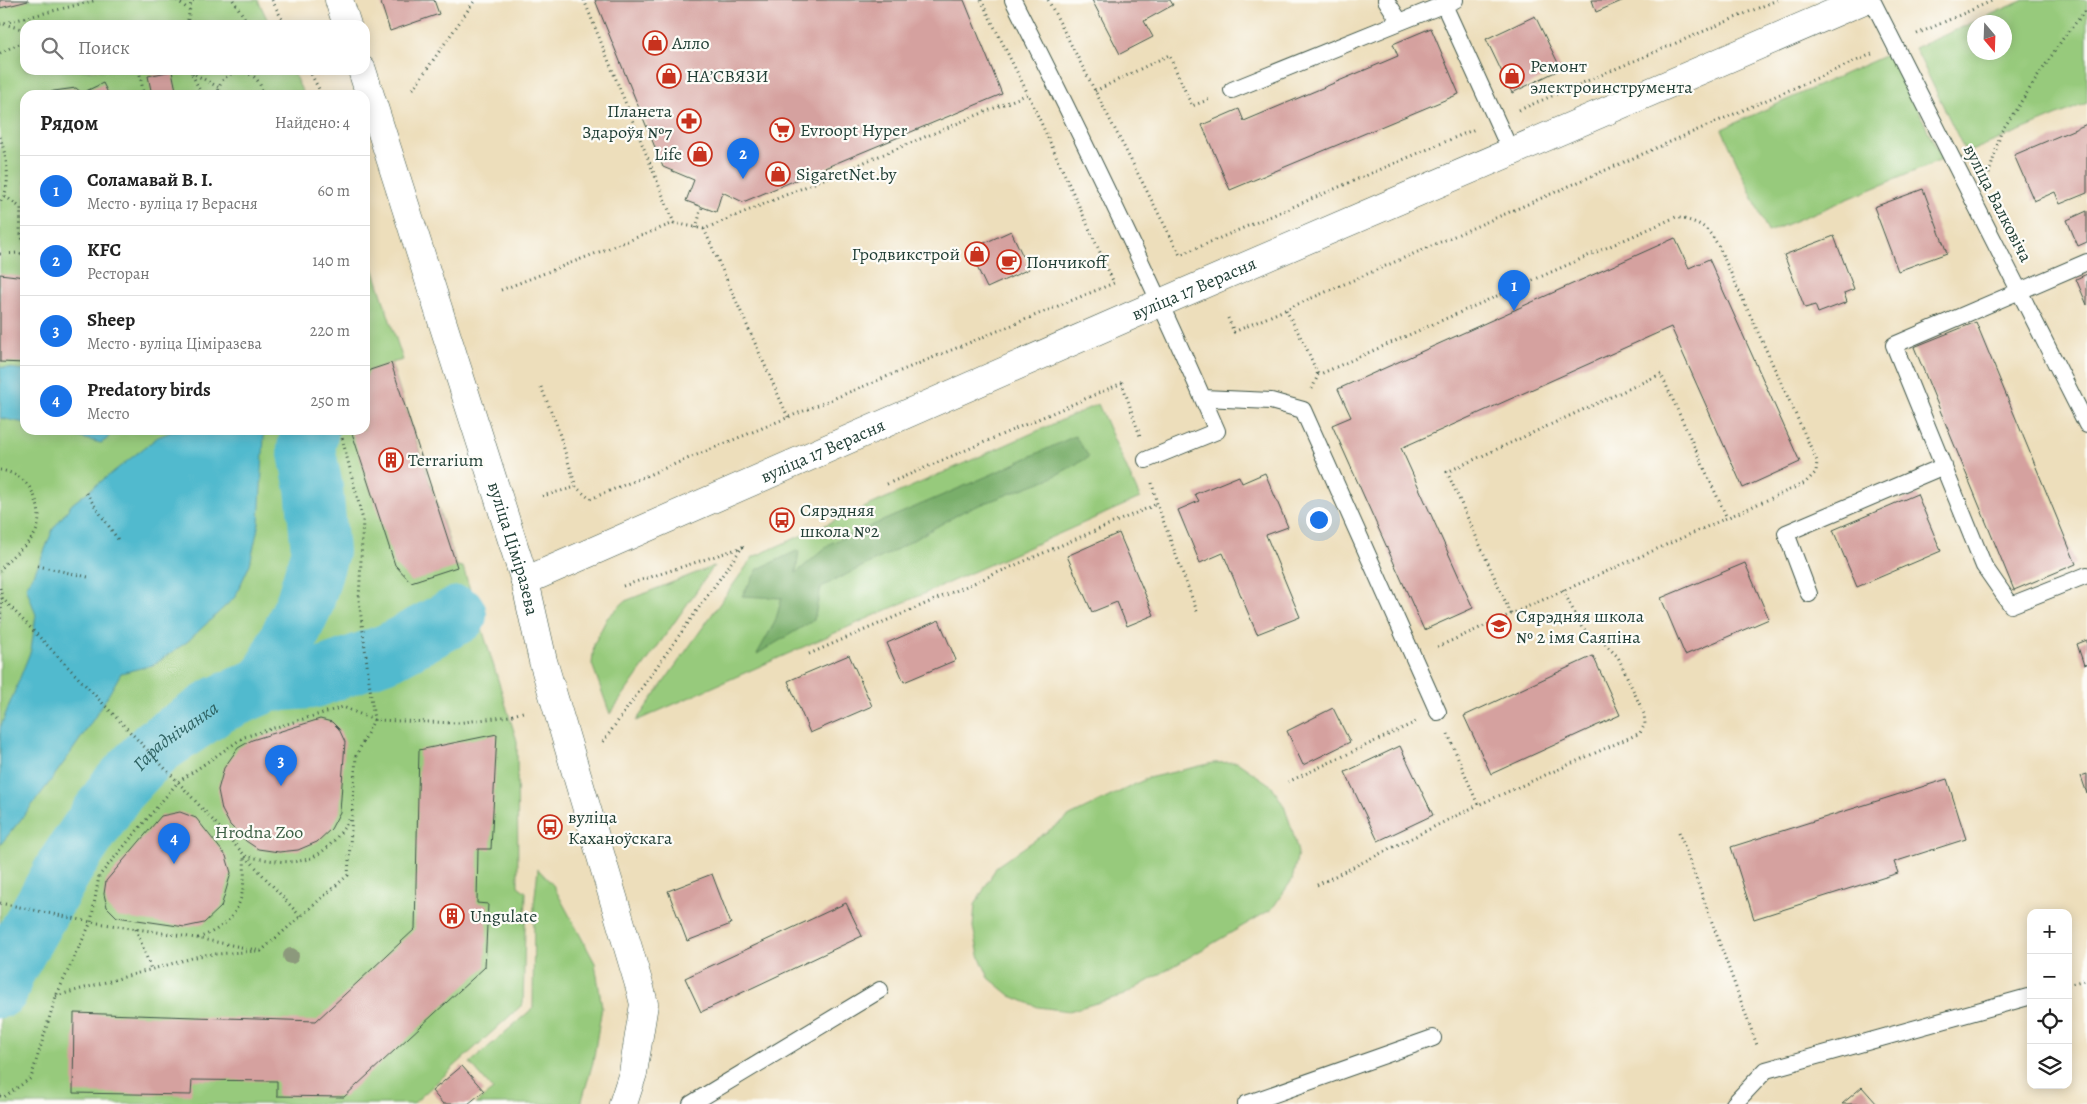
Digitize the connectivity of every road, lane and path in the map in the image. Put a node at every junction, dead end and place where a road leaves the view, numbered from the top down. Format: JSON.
{"nodes":[{"id":1,"x":97,"y":0,"type":"edge"},
{"id":2,"x":177,"y":0,"type":"edge"},
{"id":3,"x":194,"y":0,"type":"edge"},
{"id":4,"x":233,"y":0,"type":"edge"},
{"id":5,"x":272,"y":0,"type":"edge"},
{"id":6,"x":339,"y":0,"type":"edge"},
{"id":7,"x":475,"y":0,"type":"edge"},
{"id":8,"x":584,"y":0,"type":"edge"},
{"id":9,"x":981,"y":0,"type":"edge"},
{"id":10,"x":1013,"y":0,"type":"edge"},
{"id":11,"x":1048,"y":0,"type":"edge"},
{"id":12,"x":1386,"y":0,"type":"edge"},
{"id":13,"x":1777,"y":0,"type":"edge"},
{"id":14,"x":1864,"y":0,"type":"edge"},
{"id":15,"x":1872,"y":0,"type":"edge"},
{"id":16,"x":1994,"y":0,"type":"edge"},
{"id":17,"x":1449,"y":3,"type":"edge"},
{"id":18,"x":2087,"y":9,"type":"edge"},
{"id":19,"x":189,"y":10,"type":"junction"},
{"id":20,"x":188,"y":20,"type":"edge"},
{"id":21,"x":246,"y":20,"type":"dead end"},
{"id":22,"x":282,"y":20,"type":"edge"},
{"id":23,"x":345,"y":20,"type":"edge"},
{"id":24,"x":1400,"y":22,"type":"junction"},
{"id":25,"x":1,"y":23,"type":"edge"},
{"id":26,"x":20,"y":29,"type":"edge"},
{"id":27,"x":20,"y":44,"type":"edge"},
{"id":28,"x":1895,"y":44,"type":"junction"},
{"id":29,"x":0,"y":53,"type":"edge"},
{"id":30,"x":140,"y":75,"type":"edge"},
{"id":31,"x":192,"y":75,"type":"edge"},
{"id":32,"x":197,"y":75,"type":"edge"},
{"id":33,"x":230,"y":75,"type":"edge"},
{"id":34,"x":249,"y":75,"type":"edge"},
{"id":35,"x":312,"y":75,"type":"edge"},
{"id":36,"x":364,"y":75,"type":"edge"},
{"id":37,"x":218,"y":87,"type":"joint"},
{"id":38,"x":413,"y":89,"type":"dead end"},
{"id":39,"x":143,"y":90,"type":"edge"},
{"id":40,"x":200,"y":90,"type":"edge"},
{"id":41,"x":261,"y":90,"type":"edge"},
{"id":42,"x":319,"y":90,"type":"edge"},
{"id":43,"x":368,"y":90,"type":"edge"},
{"id":44,"x":1232,"y":90,"type":"dead end"},
{"id":45,"x":1095,"y":91,"type":"junction"},
{"id":46,"x":1028,"y":94,"type":"junction"},
{"id":47,"x":370,"y":95,"type":"edge"},
{"id":48,"x":1192,"y":106,"type":"dead end"},
{"id":49,"x":1496,"y":120,"type":"junction"},
{"id":50,"x":0,"y":137,"type":"edge"},
{"id":51,"x":1511,"y":152,"type":"junction"},
{"id":52,"x":5,"y":196,"type":"junction"},
{"id":53,"x":0,"y":202,"type":"edge"},
{"id":54,"x":20,"y":205,"type":"edge"},
{"id":55,"x":702,"y":207,"type":"dead end"},
{"id":56,"x":1979,"y":211,"type":"junction"},
{"id":57,"x":674,"y":223,"type":"junction"},
{"id":58,"x":696,"y":228,"type":"junction"},
{"id":59,"x":704,"y":229,"type":"junction"},
{"id":60,"x":20,"y":253,"type":"edge"},
{"id":61,"x":0,"y":254,"type":"edge"},
{"id":62,"x":2087,"y":262,"type":"edge"},
{"id":63,"x":501,"y":290,"type":"dead end"},
{"id":64,"x":2020,"y":291,"type":"junction"},
{"id":65,"x":1160,"y":304,"type":"junction"},
{"id":66,"x":1286,"y":310,"type":"junction"},
{"id":67,"x":1228,"y":318,"type":"dead end"},
{"id":68,"x":1318,"y":375,"type":"junction"},
{"id":69,"x":1122,"y":383,"type":"dead end"},
{"id":70,"x":541,"y":387,"type":"dead end"},
{"id":71,"x":1203,"y":398,"type":"junction"},
{"id":72,"x":1302,"y":410,"type":"junction"},
{"id":73,"x":788,"y":417,"type":"junction"},
{"id":74,"x":2087,"y":424,"type":"edge"},
{"id":75,"x":341,"y":435,"type":"edge"},
{"id":76,"x":1146,"y":460,"type":"dead end"},
{"id":77,"x":1944,"y":466,"type":"junction"},
{"id":78,"x":0,"y":470,"type":"edge"},
{"id":79,"x":887,"y":484,"type":"dead end"},
{"id":80,"x":576,"y":487,"type":"junction"},
{"id":81,"x":86,"y":493,"type":"dead end"},
{"id":82,"x":542,"y":496,"type":"dead end"},
{"id":83,"x":1727,"y":518,"type":"junction"},
{"id":84,"x":119,"y":541,"type":"dead end"},
{"id":85,"x":38,"y":566,"type":"dead end"},
{"id":86,"x":0,"y":571,"type":"edge"},
{"id":87,"x":2087,"y":575,"type":"edge"},
{"id":88,"x":88,"y":577,"type":"dead end"},
{"id":89,"x":525,"y":581,"type":"junction"},
{"id":90,"x":623,"y":586,"type":"dead end"},
{"id":91,"x":0,"y":588,"type":"edge"},
{"id":92,"x":1563,"y":590,"type":"junction"},
{"id":93,"x":1809,"y":594,"type":"dead end"},
{"id":94,"x":2,"y":598,"type":"junction"},
{"id":95,"x":1198,"y":614,"type":"dead end"},
{"id":96,"x":1511,"y":614,"type":"junction"},
{"id":97,"x":0,"y":623,"type":"edge"},
{"id":98,"x":809,"y":654,"type":"dead end"},
{"id":99,"x":1414,"y":658,"type":"junction"},
{"id":100,"x":526,"y":711,"type":"dead end"},
{"id":101,"x":1438,"y":712,"type":"junction"},
{"id":102,"x":374,"y":720,"type":"junction"},
{"id":103,"x":603,"y":742,"type":"dead end"},
{"id":104,"x":178,"y":782,"type":"junction"},
{"id":105,"x":1288,"y":782,"type":"dead end"},
{"id":106,"x":1478,"y":805,"type":"junction"},
{"id":107,"x":352,"y":817,"type":"junction"},
{"id":108,"x":1679,"y":832,"type":"dead end"},
{"id":109,"x":244,"y":856,"type":"junction"},
{"id":110,"x":1317,"y":885,"type":"dead end"},
{"id":111,"x":0,"y":903,"type":"edge"},
{"id":112,"x":300,"y":916,"type":"junction"},
{"id":113,"x":91,"y":922,"type":"junction"},
{"id":114,"x":136,"y":929,"type":"junction"},
{"id":115,"x":196,"y":938,"type":"junction"},
{"id":116,"x":261,"y":951,"type":"junction"},
{"id":117,"x":151,"y":969,"type":"junction"},
{"id":118,"x":2087,"y":979,"type":"edge"},
{"id":119,"x":2072,"y":984,"type":"edge"},
{"id":120,"x":880,"y":990,"type":"dead end"},
{"id":121,"x":56,"y":996,"type":"junction"},
{"id":122,"x":2027,"y":997,"type":"edge"},
{"id":123,"x":1434,"y":1038,"type":"dead end"},
{"id":124,"x":1766,"y":1070,"type":"junction"},
{"id":125,"x":0,"y":1096,"type":"edge"},
{"id":126,"x":623,"y":1104,"type":"edge"},
{"id":127,"x":691,"y":1104,"type":"edge"},
{"id":128,"x":1246,"y":1104,"type":"edge"},
{"id":129,"x":1734,"y":1104,"type":"edge"}],
"edges":[{"from":1,"to":25,"type":"path"},
{"from":2,"to":19,"type":"path"},
{"from":3,"to":19,"type":"path"},
{"from":4,"to":21,"type":"path"},
{"from":5,"to":22,"type":"path"},
{"from":6,"to":23,"type":"street"},
{"from":7,"to":38,"type":"path"},
{"from":8,"to":57,"type":"path"},
{"from":9,"to":46,"type":"path"},
{"from":10,"to":65,"type":"lane"},
{"from":11,"to":45,"type":"path"},
{"from":12,"to":24,"type":"lane"},
{"from":13,"to":49,"type":"path"},
{"from":14,"to":51,"type":"street","name":"вуліца 17 Верасня"},
{"from":15,"to":28,"type":"lane","name":"вуліца Валковіча"},
{"from":16,"to":28,"type":"path"},
{"from":17,"to":24,"type":"lane"},
{"from":17,"to":49,"type":"lane"},
{"from":18,"to":56,"type":"path"},
{"from":19,"to":20,"type":"path"},
{"from":24,"to":44,"type":"lane"},
{"from":25,"to":26,"type":"path"},
{"from":27,"to":29,"type":"path"},
{"from":28,"to":56,"type":"lane","name":"вуліца Валковіча"},
{"from":28,"to":66,"type":"path"},
{"from":30,"to":39,"type":"path"},
{"from":31,"to":40,"type":"path"},
{"from":32,"to":37,"type":"path"},
{"from":33,"to":37,"type":"path"},
{"from":34,"to":41,"type":"path"},
{"from":35,"to":42,"type":"path"},
{"from":36,"to":43,"type":"street","name":"вуліца Ціміразева"},
{"from":45,"to":48,"type":"path"},
{"from":45,"to":49,"type":"path"},
{"from":46,"to":59,"type":"path"},
{"from":46,"to":73,"type":"path"},
{"from":47,"to":89,"type":"street","name":"вуліца Ціміразева"},
{"from":49,"to":51,"type":"lane"},
{"from":50,"to":52,"type":"path"},
{"from":51,"to":65,"type":"street","name":"вуліца 17 Верасня"},
{"from":52,"to":53,"type":"path"},
{"from":52,"to":54,"type":"path"},
{"from":55,"to":58,"type":"path"},
{"from":56,"to":64,"type":"lane","name":"вуліца Валковіча"},
{"from":57,"to":58,"type":"path"},
{"from":57,"to":63,"type":"path"},
{"from":58,"to":59,"type":"path"},
{"from":59,"to":73,"type":"path"},
{"from":60,"to":61,"type":"path"},
{"from":62,"to":64,"type":"lane"},
{"from":64,"to":74,"type":"lane","name":"вуліца Валковіча"},
{"from":64,"to":77,"type":"lane"},
{"from":65,"to":71,"type":"lane"},
{"from":65,"to":89,"type":"street","name":"вуліца 17 Верасня"},
{"from":66,"to":67,"type":"path"},
{"from":66,"to":68,"type":"path"},
{"from":68,"to":72,"type":"path"},
{"from":68,"to":83,"type":"path"},
{"from":69,"to":79,"type":"path"},
{"from":70,"to":80,"type":"path"},
{"from":71,"to":72,"type":"lane"},
{"from":71,"to":76,"type":"lane"},
{"from":72,"to":99,"type":"lane"},
{"from":73,"to":80,"type":"path"},
{"from":75,"to":102,"type":"path"},
{"from":77,"to":87,"type":"lane"},
{"from":77,"to":93,"type":"lane"},
{"from":78,"to":86,"type":"path"},
{"from":80,"to":82,"type":"path"},
{"from":81,"to":84,"type":"path"},
{"from":83,"to":92,"type":"path"},
{"from":83,"to":96,"type":"path"},
{"from":85,"to":88,"type":"path"},
{"from":89,"to":126,"type":"street","name":"вуліца Ціміразева"},
{"from":90,"to":103,"type":"path"},
{"from":91,"to":94,"type":"path"},
{"from":92,"to":96,"type":"path"},
{"from":92,"to":106,"type":"path"},
{"from":94,"to":97,"type":"path"},
{"from":94,"to":104,"type":"path"},
{"from":95,"to":98,"type":"path"},
{"from":96,"to":99,"type":"path"},
{"from":99,"to":101,"type":"lane"},
{"from":100,"to":102,"type":"path"},
{"from":101,"to":105,"type":"path"},
{"from":101,"to":106,"type":"path"},
{"from":102,"to":104,"type":"path"},
{"from":102,"to":107,"type":"path"},
{"from":104,"to":109,"type":"path"},
{"from":104,"to":113,"type":"path"},
{"from":106,"to":110,"type":"path"},
{"from":107,"to":109,"type":"path"},
{"from":107,"to":112,"type":"path"},
{"from":108,"to":124,"type":"path"},
{"from":109,"to":112,"type":"path"},
{"from":109,"to":115,"type":"path"},
{"from":111,"to":113,"type":"path"},
{"from":112,"to":116,"type":"path"},
{"from":113,"to":114,"type":"path"},
{"from":113,"to":121,"type":"path"},
{"from":114,"to":115,"type":"path"},
{"from":114,"to":117,"type":"path"},
{"from":115,"to":116,"type":"path"},
{"from":116,"to":117,"type":"path"},
{"from":117,"to":121,"type":"path"},
{"from":118,"to":119,"type":"path"},
{"from":120,"to":127,"type":"lane"},
{"from":121,"to":125,"type":"path"},
{"from":122,"to":124,"type":"lane"},
{"from":123,"to":128,"type":"lane"},
{"from":124,"to":129,"type":"lane"}]}
